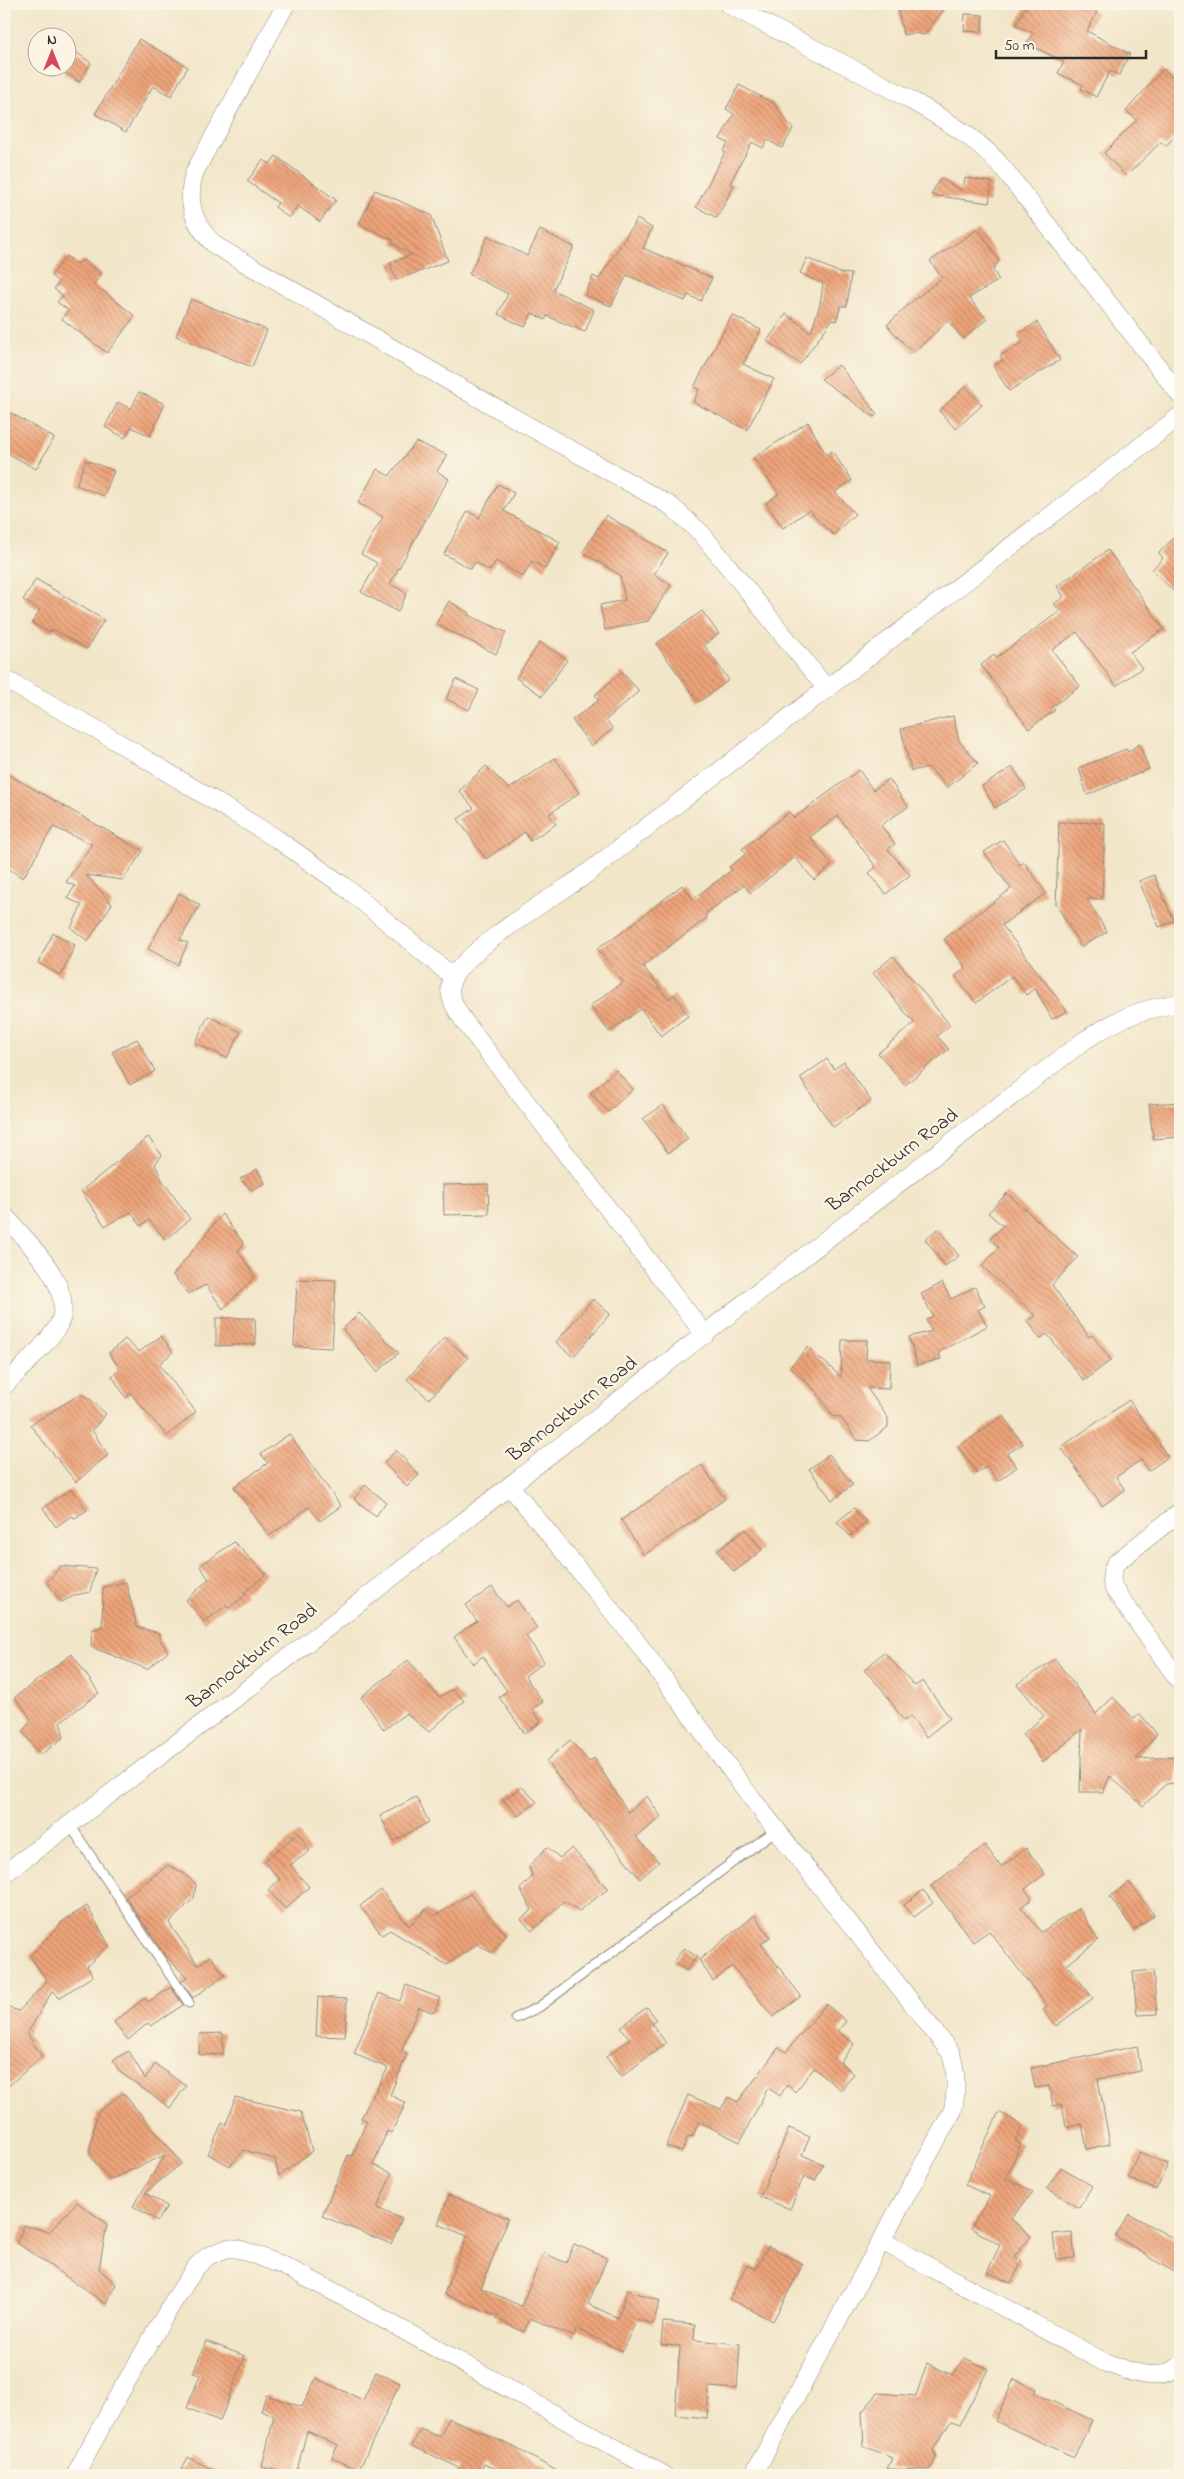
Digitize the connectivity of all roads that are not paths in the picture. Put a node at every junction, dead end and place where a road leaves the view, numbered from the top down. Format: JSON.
{"nodes":[{"id":1,"x":286,"y":4,"type":"edge"},
{"id":2,"x":728,"y":4,"type":"edge"},
{"id":3,"x":1180,"y":395,"type":"edge"},
{"id":4,"x":1180,"y":416,"type":"edge"},
{"id":5,"x":4,"y":679,"type":"edge"},
{"id":6,"x":826,"y":689,"type":"junction"},
{"id":7,"x":453,"y":977,"type":"junction"},
{"id":8,"x":1180,"y":1003,"type":"edge"},
{"id":9,"x":4,"y":1215,"type":"edge"},
{"id":10,"x":704,"y":1335,"type":"junction"},
{"id":11,"x":4,"y":1386,"type":"edge"},
{"id":12,"x":510,"y":1486,"type":"junction"},
{"id":13,"x":1180,"y":1512,"type":"edge"},
{"id":14,"x":1180,"y":1682,"type":"edge"},
{"id":15,"x":70,"y":1825,"type":"junction"},
{"id":16,"x":776,"y":1830,"type":"junction"},
{"id":17,"x":4,"y":1874,"type":"edge"},
{"id":18,"x":189,"y":2003,"type":"dead end"},
{"id":19,"x":516,"y":2018,"type":"dead end"},
{"id":20,"x":882,"y":2242,"type":"junction"},
{"id":21,"x":1180,"y":2366,"type":"edge"},
{"id":22,"x":76,"y":2475,"type":"edge"},
{"id":23,"x":664,"y":2475,"type":"edge"},
{"id":24,"x":753,"y":2475,"type":"edge"}],
"edges":[{"from":1,"to":6,"type":"street"},
{"from":2,"to":3,"type":"street"},
{"from":4,"to":6,"type":"street"},
{"from":5,"to":7,"type":"street"},
{"from":6,"to":7,"type":"street"},
{"from":7,"to":10,"type":"street"},
{"from":8,"to":10,"type":"street","name":"Bannockburn Road"},
{"from":9,"to":11,"type":"street"},
{"from":10,"to":12,"type":"street","name":"Bannockburn Road"},
{"from":12,"to":15,"type":"street","name":"Bannockburn Road"},
{"from":12,"to":16,"type":"street"},
{"from":13,"to":14,"type":"street"},
{"from":15,"to":17,"type":"street","name":"Bannockburn Road"},
{"from":15,"to":18,"type":"lane"},
{"from":16,"to":19,"type":"lane"},
{"from":16,"to":20,"type":"street"},
{"from":20,"to":21,"type":"street"},
{"from":20,"to":24,"type":"street"},
{"from":22,"to":23,"type":"street"}]}
